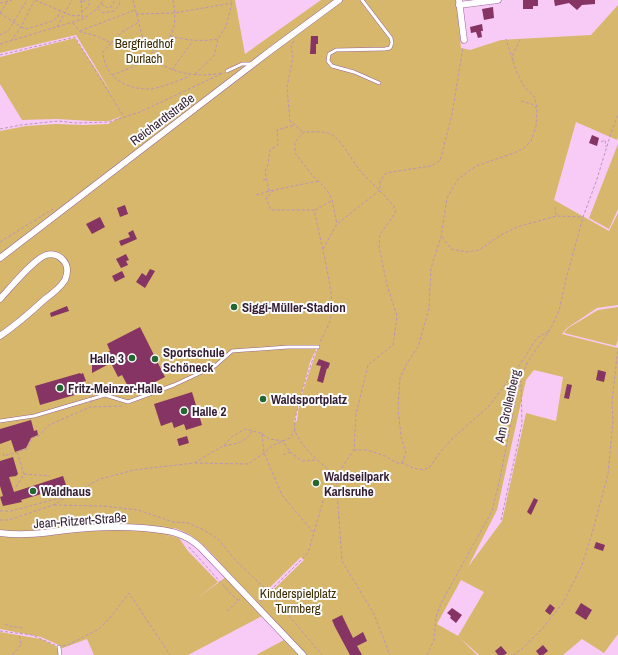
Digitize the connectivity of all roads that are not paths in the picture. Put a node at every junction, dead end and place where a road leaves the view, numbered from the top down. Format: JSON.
{"nodes":[{"id":1,"x":339,"y":0,"type":"edge"},
{"id":2,"x":362,"y":0,"type":"edge"},
{"id":3,"x":498,"y":0,"type":"edge"},
{"id":4,"x":459,"y":3,"type":"edge"},
{"id":5,"x":464,"y":40,"type":"road end"},
{"id":6,"x":253,"y":65,"type":"junction"},
{"id":7,"x":226,"y":72,"type":"road end"},
{"id":8,"x":379,"y":83,"type":"dead end"},
{"id":9,"x":0,"y":258,"type":"edge"},
{"id":10,"x":0,"y":299,"type":"edge"},
{"id":11,"x":0,"y":336,"type":"edge"},
{"id":12,"x":318,"y":346,"type":"road end"},
{"id":13,"x":0,"y":421,"type":"edge"},
{"id":14,"x":0,"y":533,"type":"edge"},
{"id":15,"x":59,"y":647,"type":"road end"},
{"id":16,"x":60,"y":655,"type":"edge"},
{"id":17,"x":303,"y":655,"type":"edge"}],
"edges":[{"from":1,"to":6,"type":"street","name":"Reichardtstraße"},
{"from":2,"to":8,"type":"lane"},
{"from":3,"to":4,"type":"street"},
{"from":4,"to":5,"type":"street"},
{"from":6,"to":7,"type":"lane"},
{"from":6,"to":9,"type":"street","name":"Reichardtstraße"},
{"from":10,"to":11,"type":"street"},
{"from":12,"to":13,"type":"lane"},
{"from":14,"to":17,"type":"street","name":"Jean-Ritzert-Straße"},
{"from":15,"to":16,"type":"lane"}]}
